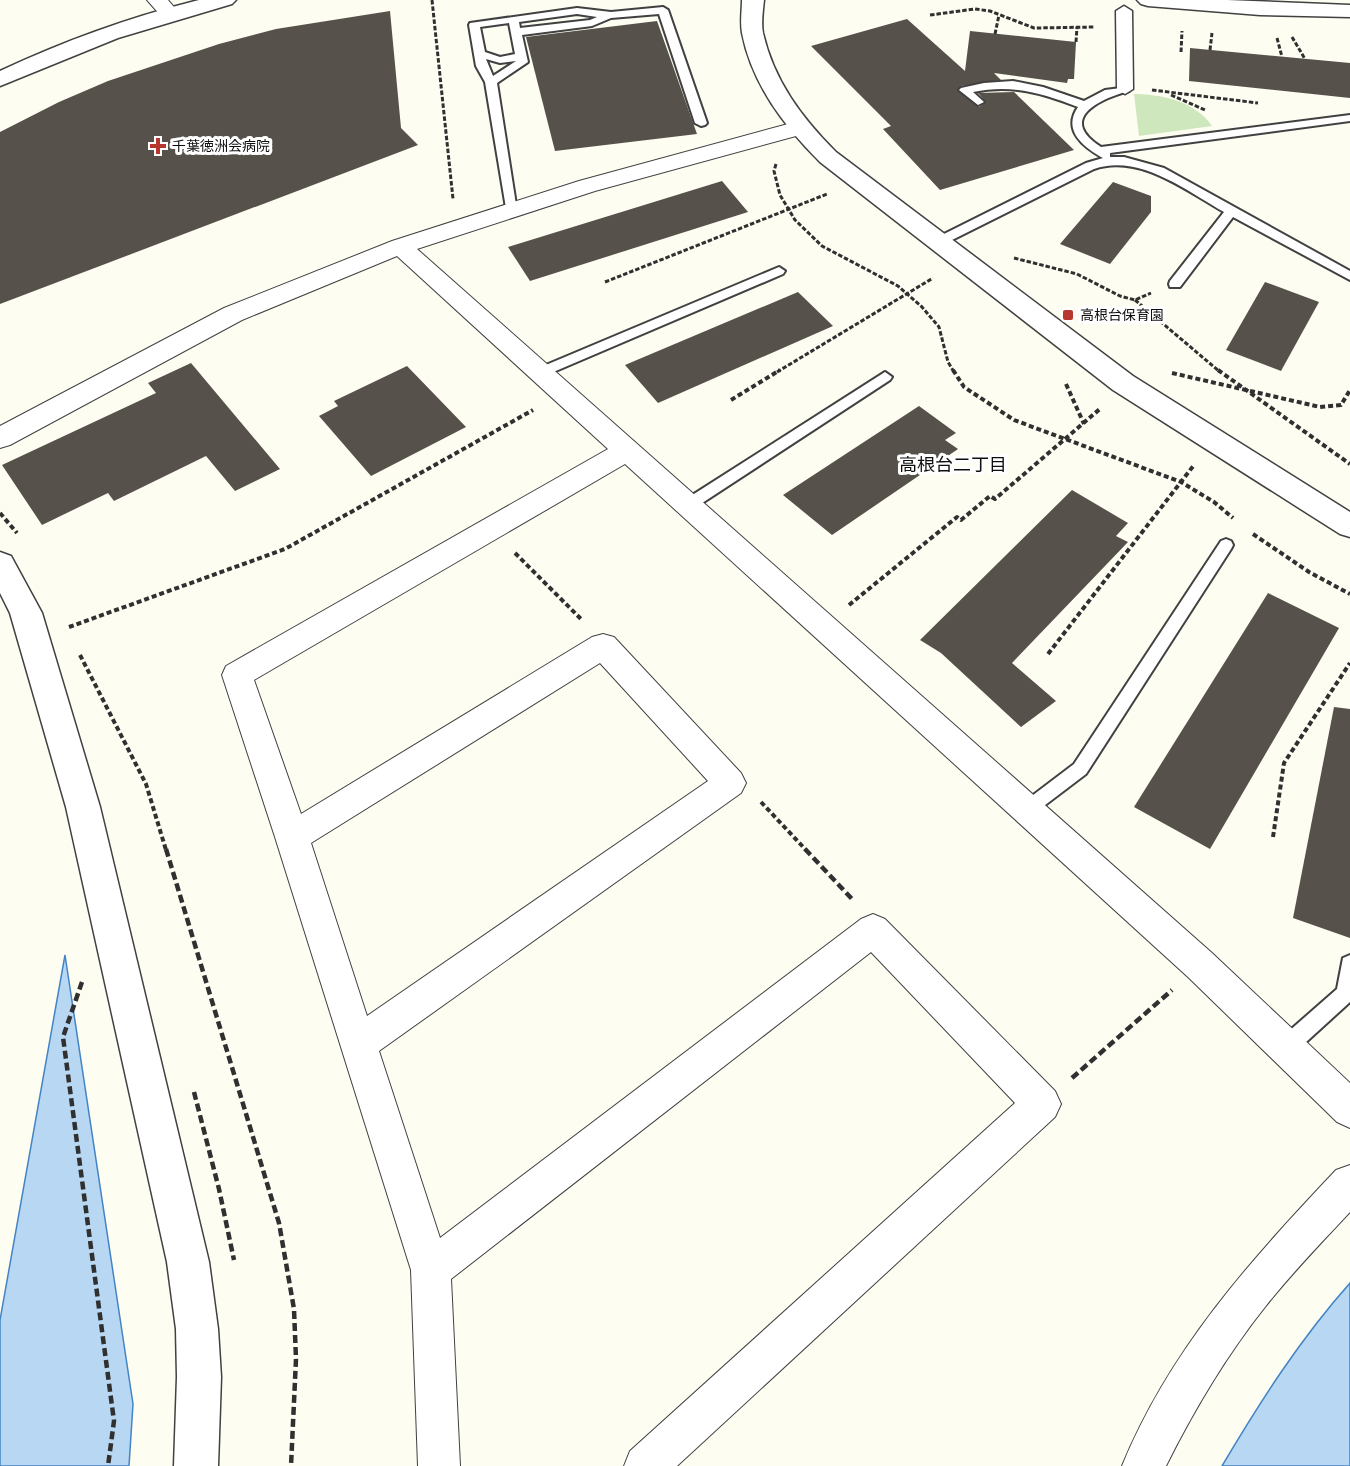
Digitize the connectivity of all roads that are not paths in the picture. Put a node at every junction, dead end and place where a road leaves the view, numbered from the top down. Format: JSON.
{"nodes":[{"id":1,"x":225,"y":0,"type":"edge"},
{"id":2,"x":753,"y":0,"type":"edge"},
{"id":3,"x":1148,"y":0,"type":"edge"},
{"id":4,"x":163,"y":7,"type":"edge"},
{"id":5,"x":1124,"y":11,"type":"dead end"},
{"id":6,"x":1350,"y":11,"type":"edge"},
{"id":7,"x":611,"y":15,"type":"junction"},
{"id":8,"x":513,"y":20,"type":"junction"},
{"id":9,"x":516,"y":32,"type":"junction"},
{"id":10,"x":480,"y":54,"type":"junction"},
{"id":11,"x":521,"y":56,"type":"junction"},
{"id":12,"x":0,"y":79,"type":"edge"},
{"id":13,"x":491,"y":82,"type":"junction"},
{"id":14,"x":1125,"y":89,"type":"joint"},
{"id":15,"x":978,"y":102,"type":"dead end"},
{"id":16,"x":1084,"y":105,"type":"junction"},
{"id":17,"x":1350,"y":118,"type":"edge"},
{"id":18,"x":701,"y":123,"type":"dead end"},
{"id":19,"x":799,"y":128,"type":"junction"},
{"id":20,"x":1098,"y":151,"type":"junction"},
{"id":21,"x":1124,"y":160,"type":"junction"},
{"id":22,"x":1233,"y":210,"type":"junction"},
{"id":23,"x":511,"y":211,"type":"junction"},
{"id":24,"x":940,"y":241,"type":"junction"},
{"id":25,"x":400,"y":246,"type":"junction"},
{"id":26,"x":779,"y":271,"type":"dead end"},
{"id":27,"x":1350,"y":276,"type":"edge"},
{"id":28,"x":1175,"y":284,"type":"dead end"},
{"id":29,"x":539,"y":373,"type":"junction"},
{"id":30,"x":885,"y":377,"type":"dead end"},
{"id":31,"x":0,"y":438,"type":"edge"},
{"id":32,"x":627,"y":450,"type":"junction"},
{"id":33,"x":688,"y":505,"type":"junction"},
{"id":34,"x":1350,"y":526,"type":"edge"},
{"id":35,"x":1226,"y":545,"type":"dead end"},
{"id":36,"x":0,"y":564,"type":"edge"},
{"id":37,"x":1026,"y":810,"type":"junction"},
{"id":38,"x":292,"y":837,"type":"junction"},
{"id":39,"x":1350,"y":964,"type":"edge"},
{"id":40,"x":359,"y":1043,"type":"junction"},
{"id":41,"x":1287,"y":1046,"type":"junction"},
{"id":42,"x":1350,"y":1108,"type":"edge"},
{"id":43,"x":1350,"y":1184,"type":"edge"},
{"id":44,"x":431,"y":1270,"type":"junction"},
{"id":45,"x":196,"y":1466,"type":"edge"},
{"id":46,"x":439,"y":1466,"type":"edge"},
{"id":47,"x":645,"y":1466,"type":"edge"},
{"id":48,"x":1143,"y":1466,"type":"edge"}],
"edges":[{"from":1,"to":4,"type":"street"},
{"from":2,"to":19,"type":"street"},
{"from":3,"to":6,"type":"street"},
{"from":4,"to":12,"type":"street"},
{"from":5,"to":14,"type":"street"},
{"from":7,"to":8,"type":"lane"},
{"from":7,"to":9,"type":"lane"},
{"from":7,"to":18,"type":"lane"},
{"from":8,"to":9,"type":"lane"},
{"from":8,"to":10,"type":"lane"},
{"from":9,"to":11,"type":"lane"},
{"from":10,"to":11,"type":"lane"},
{"from":10,"to":13,"type":"lane"},
{"from":11,"to":13,"type":"lane"},
{"from":13,"to":23,"type":"lane"},
{"from":14,"to":16,"type":"lane"},
{"from":15,"to":16,"type":"lane"},
{"from":16,"to":20,"type":"lane"},
{"from":17,"to":20,"type":"lane"},
{"from":19,"to":23,"type":"street"},
{"from":19,"to":24,"type":"street"},
{"from":20,"to":21,"type":"lane"},
{"from":21,"to":22,"type":"lane"},
{"from":21,"to":24,"type":"lane"},
{"from":22,"to":27,"type":"lane"},
{"from":22,"to":28,"type":"lane"},
{"from":23,"to":25,"type":"street"},
{"from":24,"to":34,"type":"street"},
{"from":25,"to":29,"type":"street"},
{"from":25,"to":31,"type":"street"},
{"from":26,"to":29,"type":"lane"},
{"from":29,"to":32,"type":"street"},
{"from":30,"to":33,"type":"lane"},
{"from":32,"to":33,"type":"street"},
{"from":32,"to":38,"type":"street"},
{"from":33,"to":37,"type":"street"},
{"from":35,"to":37,"type":"lane"},
{"from":36,"to":45,"type":"street"},
{"from":37,"to":41,"type":"street"},
{"from":38,"to":40,"type":"street"},
{"from":38,"to":40,"type":"street"},
{"from":39,"to":41,"type":"lane"},
{"from":40,"to":44,"type":"street"},
{"from":41,"to":42,"type":"street"},
{"from":43,"to":48,"type":"street"},
{"from":44,"to":46,"type":"street"},
{"from":44,"to":47,"type":"street"}]}
